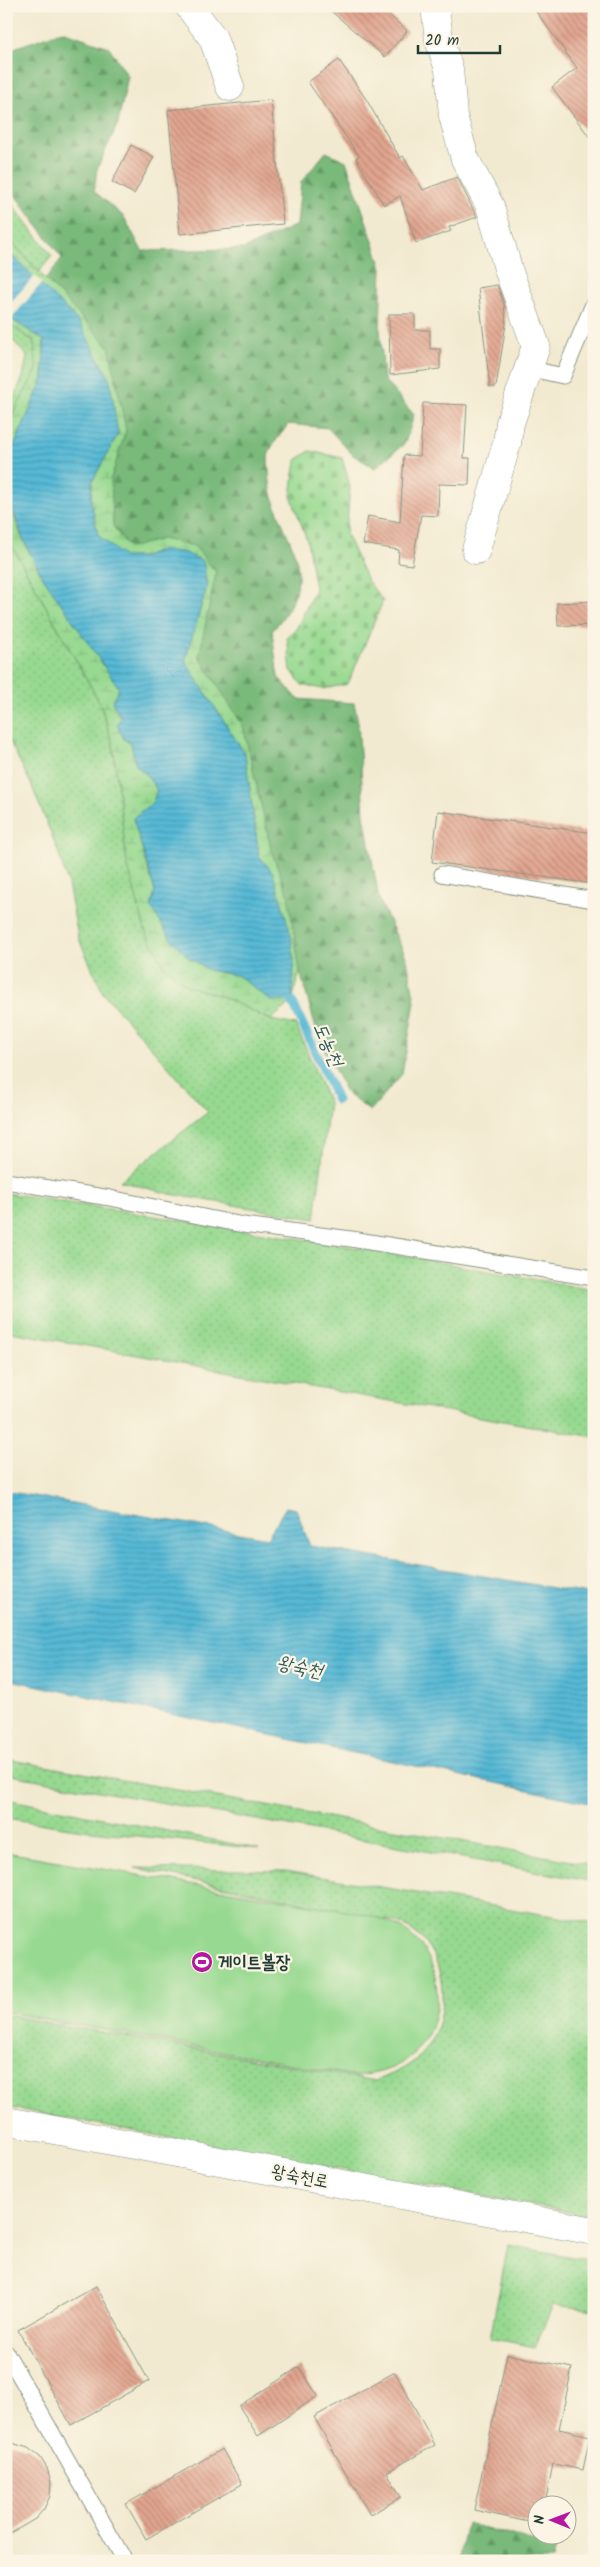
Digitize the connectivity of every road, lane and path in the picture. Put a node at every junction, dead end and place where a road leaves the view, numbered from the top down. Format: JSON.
{"nodes":[{"id":1,"x":189,"y":6,"type":"edge"},
{"id":2,"x":435,"y":6,"type":"edge"},
{"id":3,"x":230,"y":87,"type":"dead end"},
{"id":4,"x":594,"y":302,"type":"edge"},
{"id":5,"x":527,"y":368,"type":"junction"},
{"id":6,"x":476,"y":550,"type":"dead end"},
{"id":7,"x":442,"y":874,"type":"dead end"},
{"id":8,"x":594,"y":900,"type":"edge"},
{"id":9,"x":6,"y":1181,"type":"edge"},
{"id":10,"x":594,"y":1278,"type":"edge"},
{"id":11,"x":6,"y":2121,"type":"edge"},
{"id":12,"x":594,"y":2231,"type":"edge"},
{"id":13,"x":6,"y":2352,"type":"edge"},
{"id":14,"x":125,"y":2561,"type":"edge"}],
"edges":[{"from":1,"to":3,"type":"street"},
{"from":2,"to":5,"type":"street"},
{"from":4,"to":5,"type":"lane"},
{"from":5,"to":6,"type":"street"},
{"from":7,"to":8,"type":"lane"},
{"from":9,"to":10,"type":"lane"},
{"from":11,"to":12,"type":"street","name":"왕숙천로"},
{"from":13,"to":14,"type":"lane"}]}
